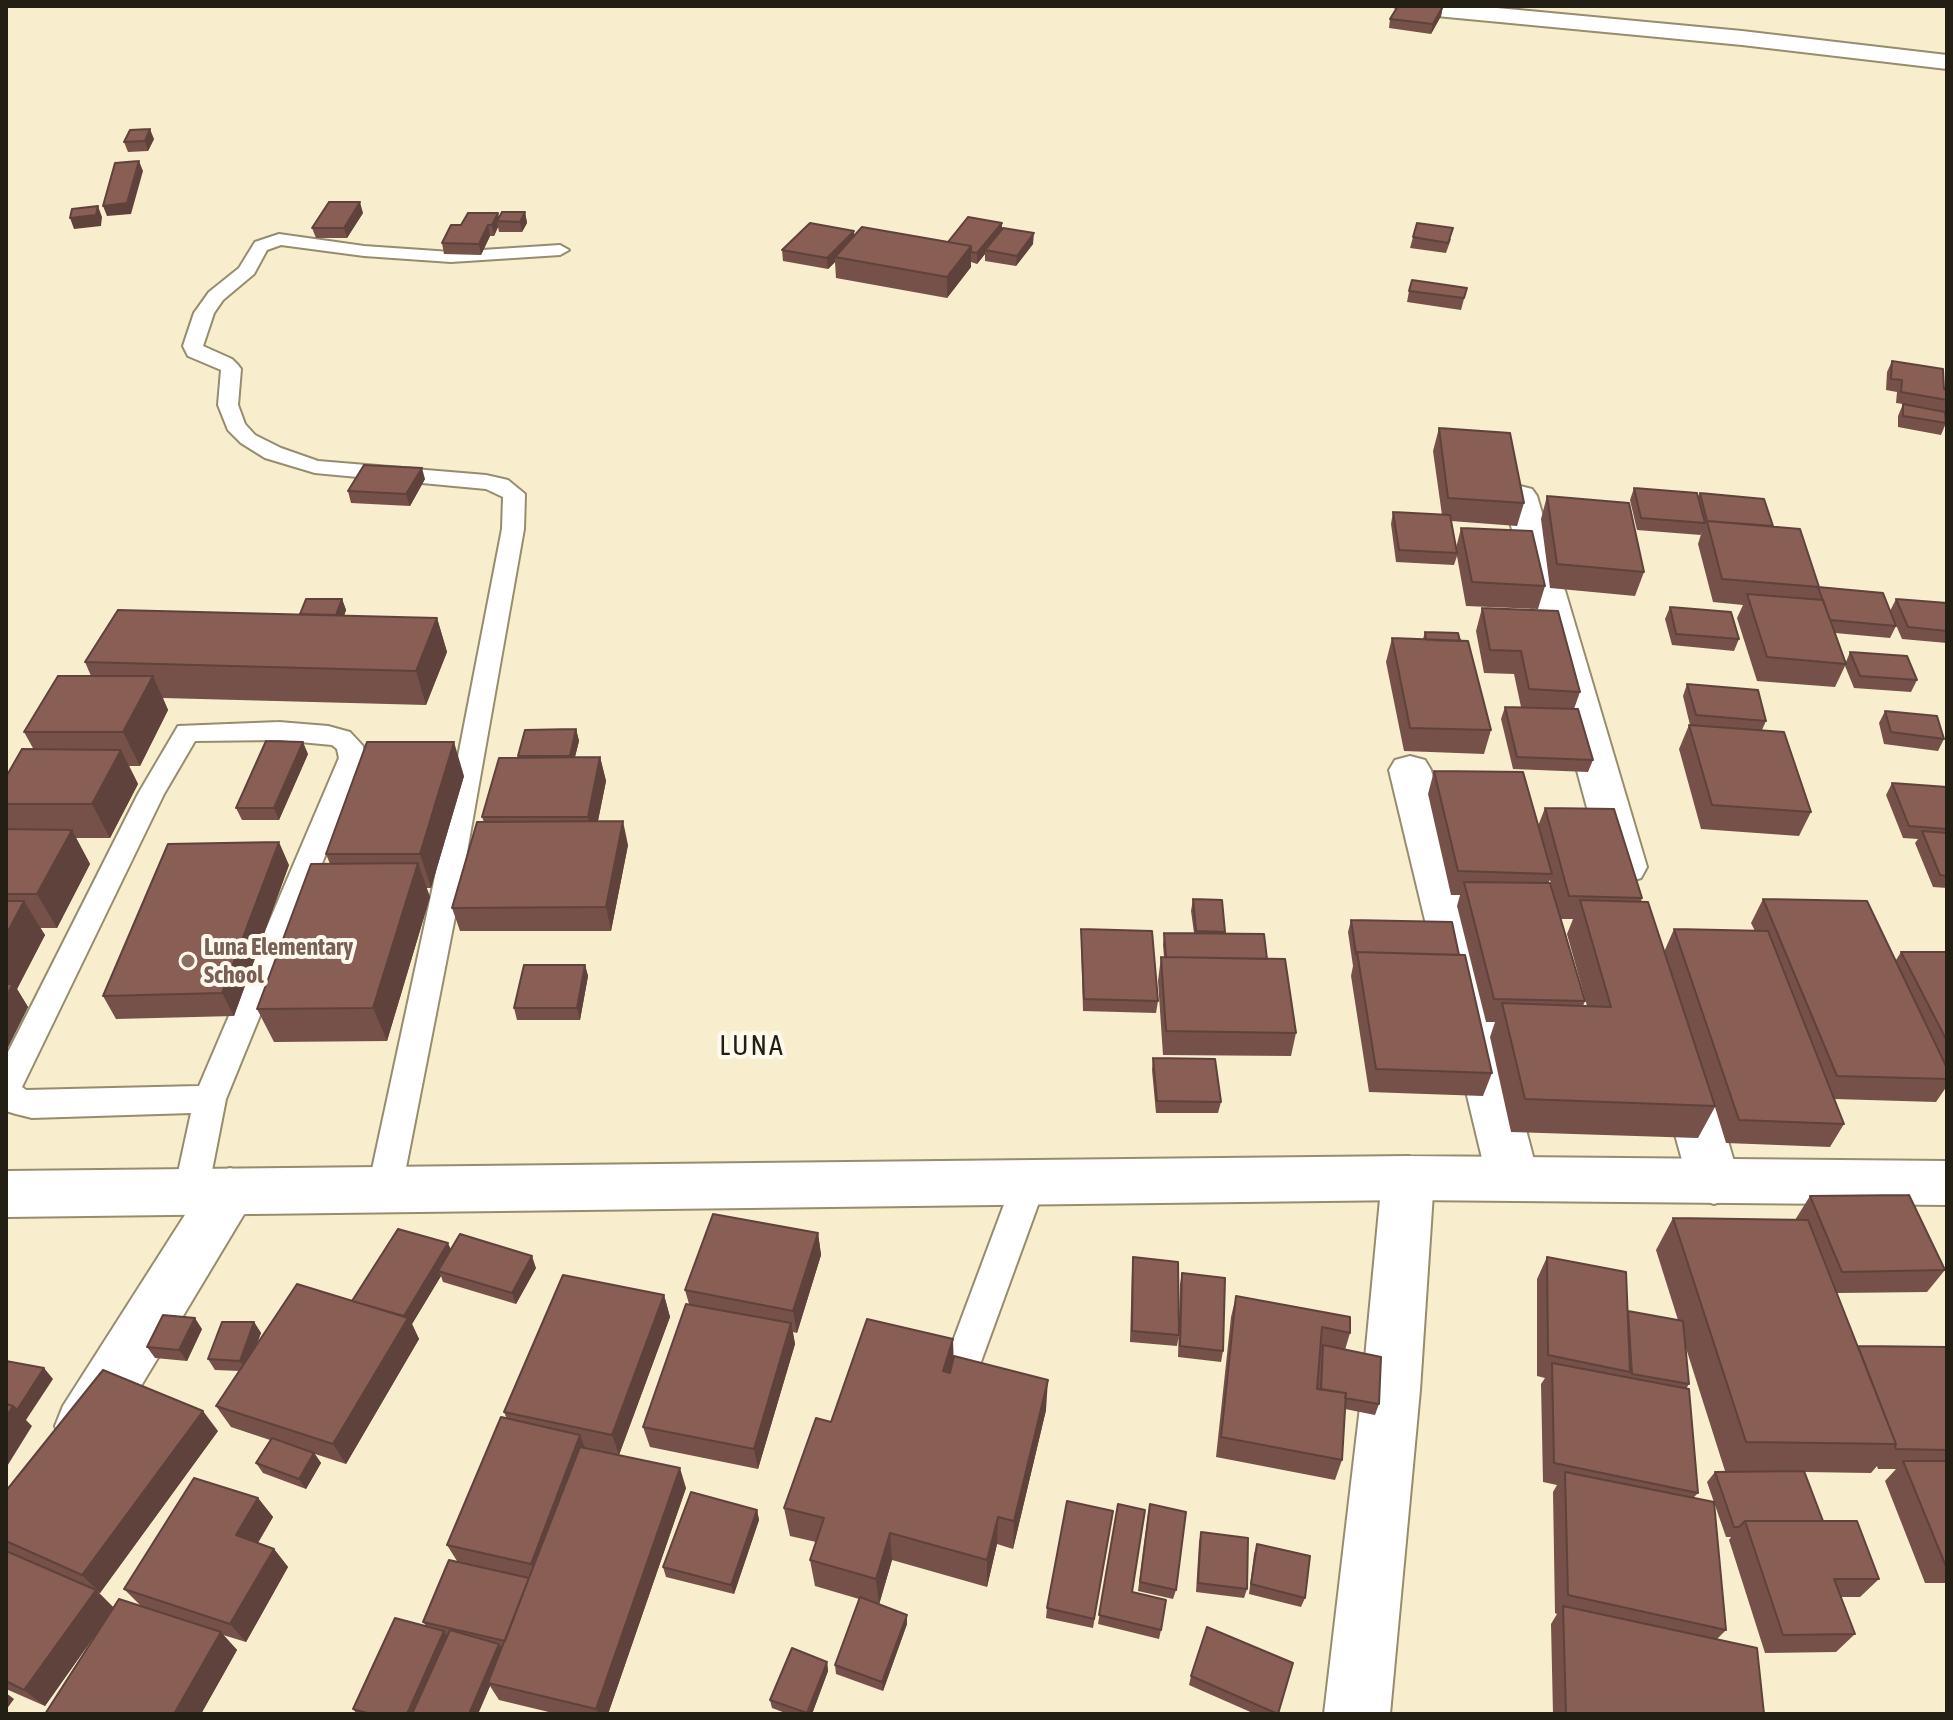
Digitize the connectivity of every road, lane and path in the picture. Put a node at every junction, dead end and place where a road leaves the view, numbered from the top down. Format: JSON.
{"nodes":[{"id":1,"x":1405,"y":6,"type":"edge"},
{"id":2,"x":1947,"y":62,"type":"edge"},
{"id":3,"x":560,"y":250,"type":"dead end"},
{"id":4,"x":1520,"y":496,"type":"edge"},
{"id":5,"x":1410,"y":770,"type":"dead end"},
{"id":6,"x":1637,"y":907,"type":"edge"},
{"id":7,"x":1676,"y":1044,"type":"edge"},
{"id":8,"x":6,"y":1089,"type":"edge"},
{"id":9,"x":210,"y":1099,"type":"junction"},
{"id":10,"x":1408,"y":1178,"type":"junction"},
{"id":11,"x":1513,"y":1179,"type":"junction"},
{"id":12,"x":1714,"y":1182,"type":"junction"},
{"id":13,"x":1029,"y":1183,"type":"junction"},
{"id":14,"x":1947,"y":1183,"type":"edge"},
{"id":15,"x":385,"y":1188,"type":"junction"},
{"id":16,"x":210,"y":1190,"type":"junction"},
{"id":17,"x":6,"y":1194,"type":"edge"},
{"id":18,"x":951,"y":1396,"type":"edge"},
{"id":19,"x":50,"y":1472,"type":"edge"},
{"id":20,"x":1357,"y":1714,"type":"edge"}],
"edges":[{"from":1,"to":2,"type":"street"},
{"from":3,"to":15,"type":"lane"},
{"from":4,"to":6,"type":"street"},
{"from":5,"to":11,"type":"street"},
{"from":7,"to":12,"type":"street"},
{"from":8,"to":9,"type":"lane"},
{"from":8,"to":9,"type":"lane"},
{"from":9,"to":16,"type":"lane"},
{"from":10,"to":11,"type":"street"},
{"from":10,"to":13,"type":"street"},
{"from":10,"to":20,"type":"street"},
{"from":11,"to":12,"type":"street"},
{"from":12,"to":14,"type":"street"},
{"from":13,"to":15,"type":"street"},
{"from":13,"to":18,"type":"lane"},
{"from":15,"to":16,"type":"street"},
{"from":16,"to":17,"type":"street"},
{"from":16,"to":19,"type":"street"}]}
